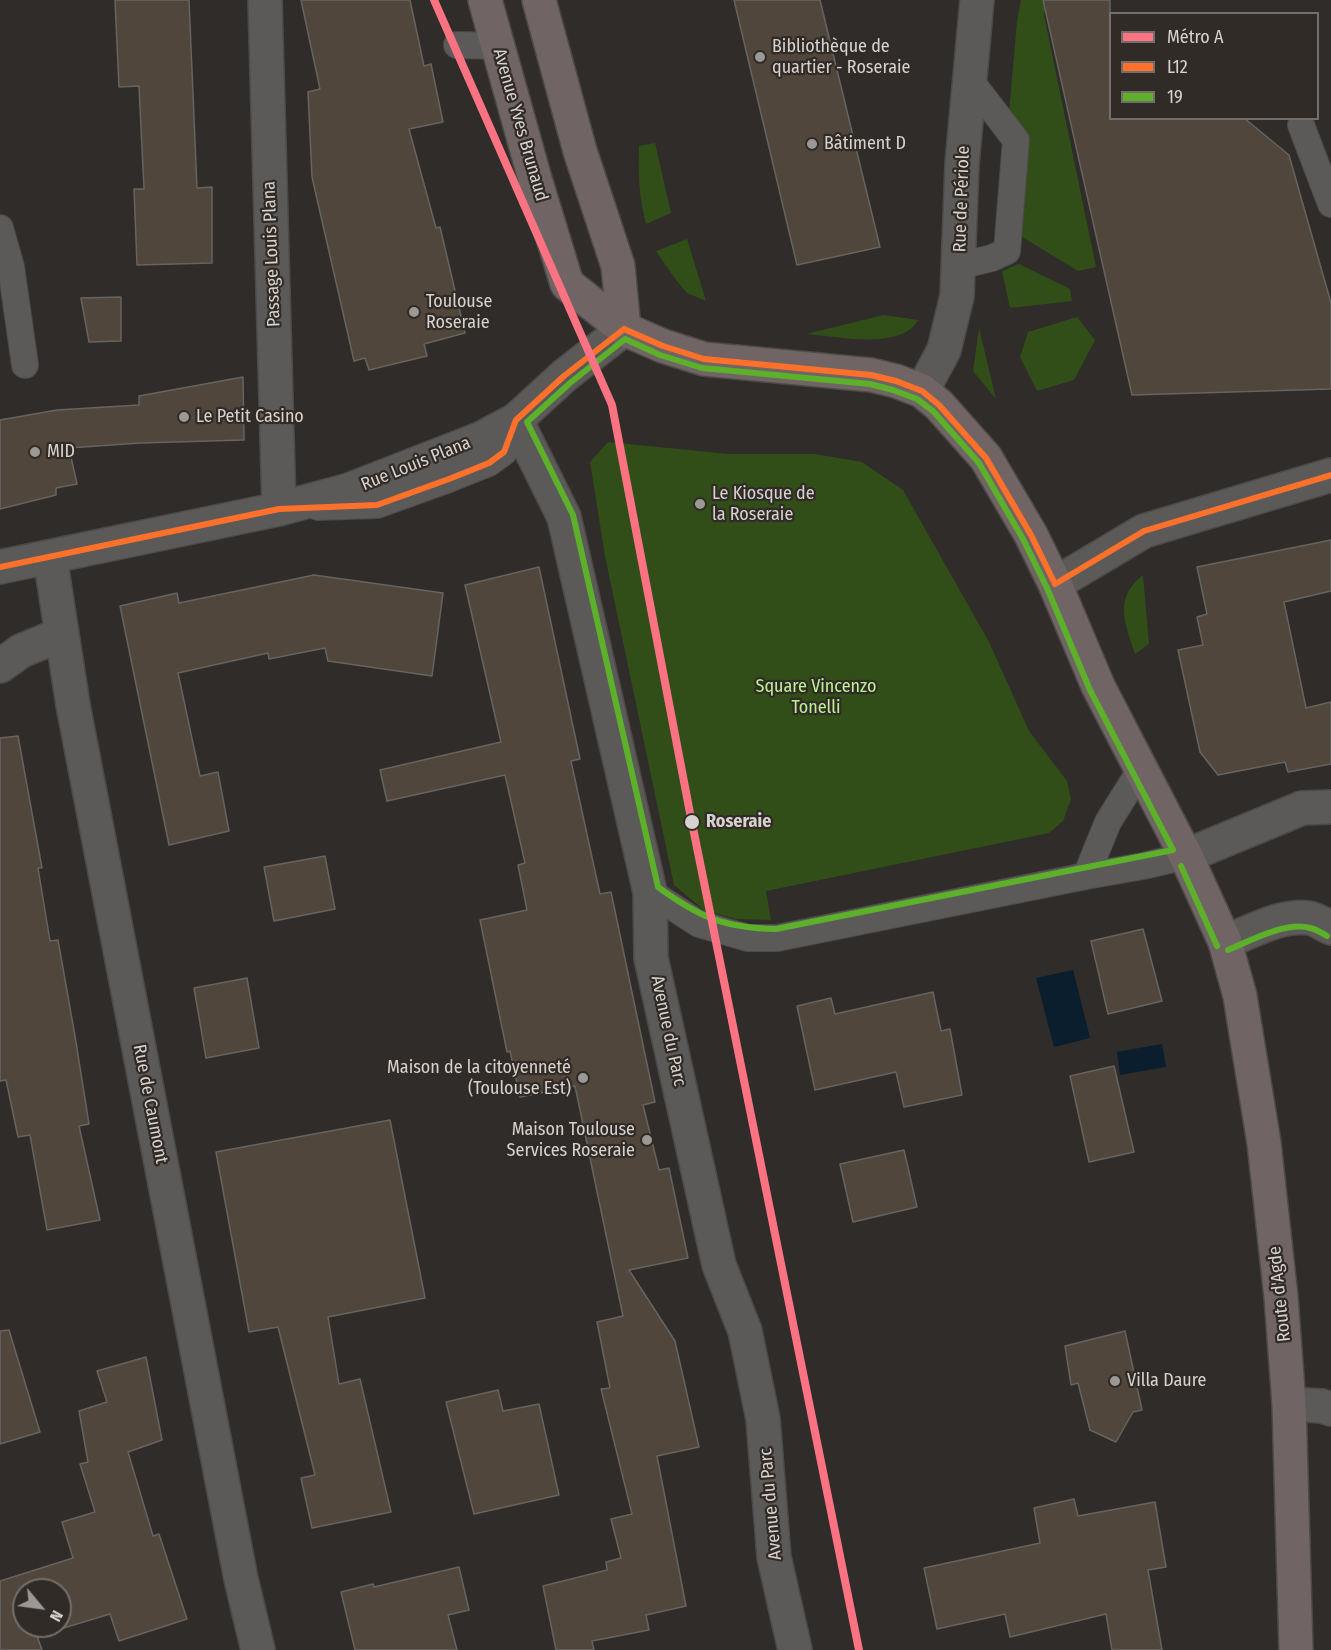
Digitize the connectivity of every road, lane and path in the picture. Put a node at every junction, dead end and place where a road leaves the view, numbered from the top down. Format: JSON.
{"nodes":[{"id":1,"x":265,"y":0,"type":"edge"},
{"id":2,"x":485,"y":0,"type":"edge"},
{"id":3,"x":539,"y":0,"type":"edge"},
{"id":4,"x":977,"y":0,"type":"edge"},
{"id":5,"x":457,"y":45,"type":"dead end"},
{"id":6,"x":498,"y":46,"type":"junction"},
{"id":7,"x":969,"y":79,"type":"junction"},
{"id":8,"x":1301,"y":125,"type":"dead end"},
{"id":9,"x":1331,"y":204,"type":"edge"},
{"id":10,"x":0,"y":228,"type":"edge"},
{"id":11,"x":959,"y":266,"type":"junction"},
{"id":12,"x":624,"y":329,"type":"junction"},
{"id":13,"x":25,"y":365,"type":"dead end"},
{"id":14,"x":922,"y":391,"type":"junction"},
{"id":15,"x":516,"y":420,"type":"junction"},
{"id":16,"x":1331,"y":475,"type":"edge"},
{"id":17,"x":279,"y":508,"type":"junction"},
{"id":18,"x":50,"y":557,"type":"junction"},
{"id":19,"x":0,"y":567,"type":"edge"},
{"id":20,"x":1055,"y":584,"type":"junction"},
{"id":21,"x":62,"y":634,"type":"junction"},
{"id":22,"x":0,"y":666,"type":"edge"},
{"id":23,"x":1141,"y":769,"type":"junction"},
{"id":24,"x":1331,"y":807,"type":"edge"},
{"id":25,"x":1186,"y":856,"type":"junction"},
{"id":26,"x":1086,"y":876,"type":"junction"},
{"id":27,"x":650,"y":892,"type":"junction"},
{"id":28,"x":1331,"y":928,"type":"edge"},
{"id":29,"x":1225,"y":942,"type":"junction"},
{"id":30,"x":1289,"y":1404,"type":"junction"},
{"id":31,"x":1331,"y":1409,"type":"edge"},
{"id":32,"x":258,"y":1650,"type":"edge"},
{"id":33,"x":795,"y":1650,"type":"edge"},
{"id":34,"x":1296,"y":1650,"type":"edge"}],
"edges":[{"from":1,"to":17,"type":"street","name":"Passage Louis Plana"},
{"from":2,"to":6,"type":"main road","name":"Avenue Yves Brunaud"},
{"from":3,"to":12,"type":"main road"},
{"from":4,"to":7,"type":"street","name":"Rue de Périole"},
{"from":5,"to":6,"type":"lane"},
{"from":6,"to":12,"type":"main road","name":"Avenue Yves Brunaud"},
{"from":7,"to":11,"type":"street","name":"Rue de Périole"},
{"from":7,"to":11,"type":"lane"},
{"from":8,"to":9,"type":"lane"},
{"from":10,"to":13,"type":"lane"},
{"from":11,"to":14,"type":"street","name":"Rue de Périole"},
{"from":12,"to":14,"type":"main road","name":"Avenue Yves Brunaud"},
{"from":12,"to":15,"type":"street","name":"Rue Louis Plana"},
{"from":14,"to":20,"type":"main road","name":"Avenue Yves Brunaud"},
{"from":15,"to":17,"type":"street","name":"Rue Louis Plana"},
{"from":15,"to":27,"type":"street","name":"Avenue du Parc"},
{"from":16,"to":20,"type":"street"},
{"from":17,"to":18,"type":"street","name":"Rue Louis Plana"},
{"from":18,"to":19,"type":"street","name":"Rue Louis Plana"},
{"from":18,"to":21,"type":"street","name":"Rue de Caumont"},
{"from":20,"to":23,"type":"main road","name":"Avenue Yves Brunaud"},
{"from":21,"to":22,"type":"street"},
{"from":21,"to":32,"type":"street","name":"Rue de Caumont"},
{"from":23,"to":25,"type":"main road","name":"Avenue Yves Brunaud"},
{"from":23,"to":26,"type":"lane"},
{"from":24,"to":25,"type":"street"},
{"from":25,"to":26,"type":"lane"},
{"from":25,"to":29,"type":"main road","name":"Avenue Yves Brunaud"},
{"from":26,"to":27,"type":"lane"},
{"from":27,"to":33,"type":"street","name":"Avenue du Parc"},
{"from":28,"to":29,"type":"street"},
{"from":29,"to":30,"type":"main road","name":"Route d'Agde"},
{"from":30,"to":31,"type":"street"},
{"from":30,"to":34,"type":"main road","name":"Route d'Agde"}]}
